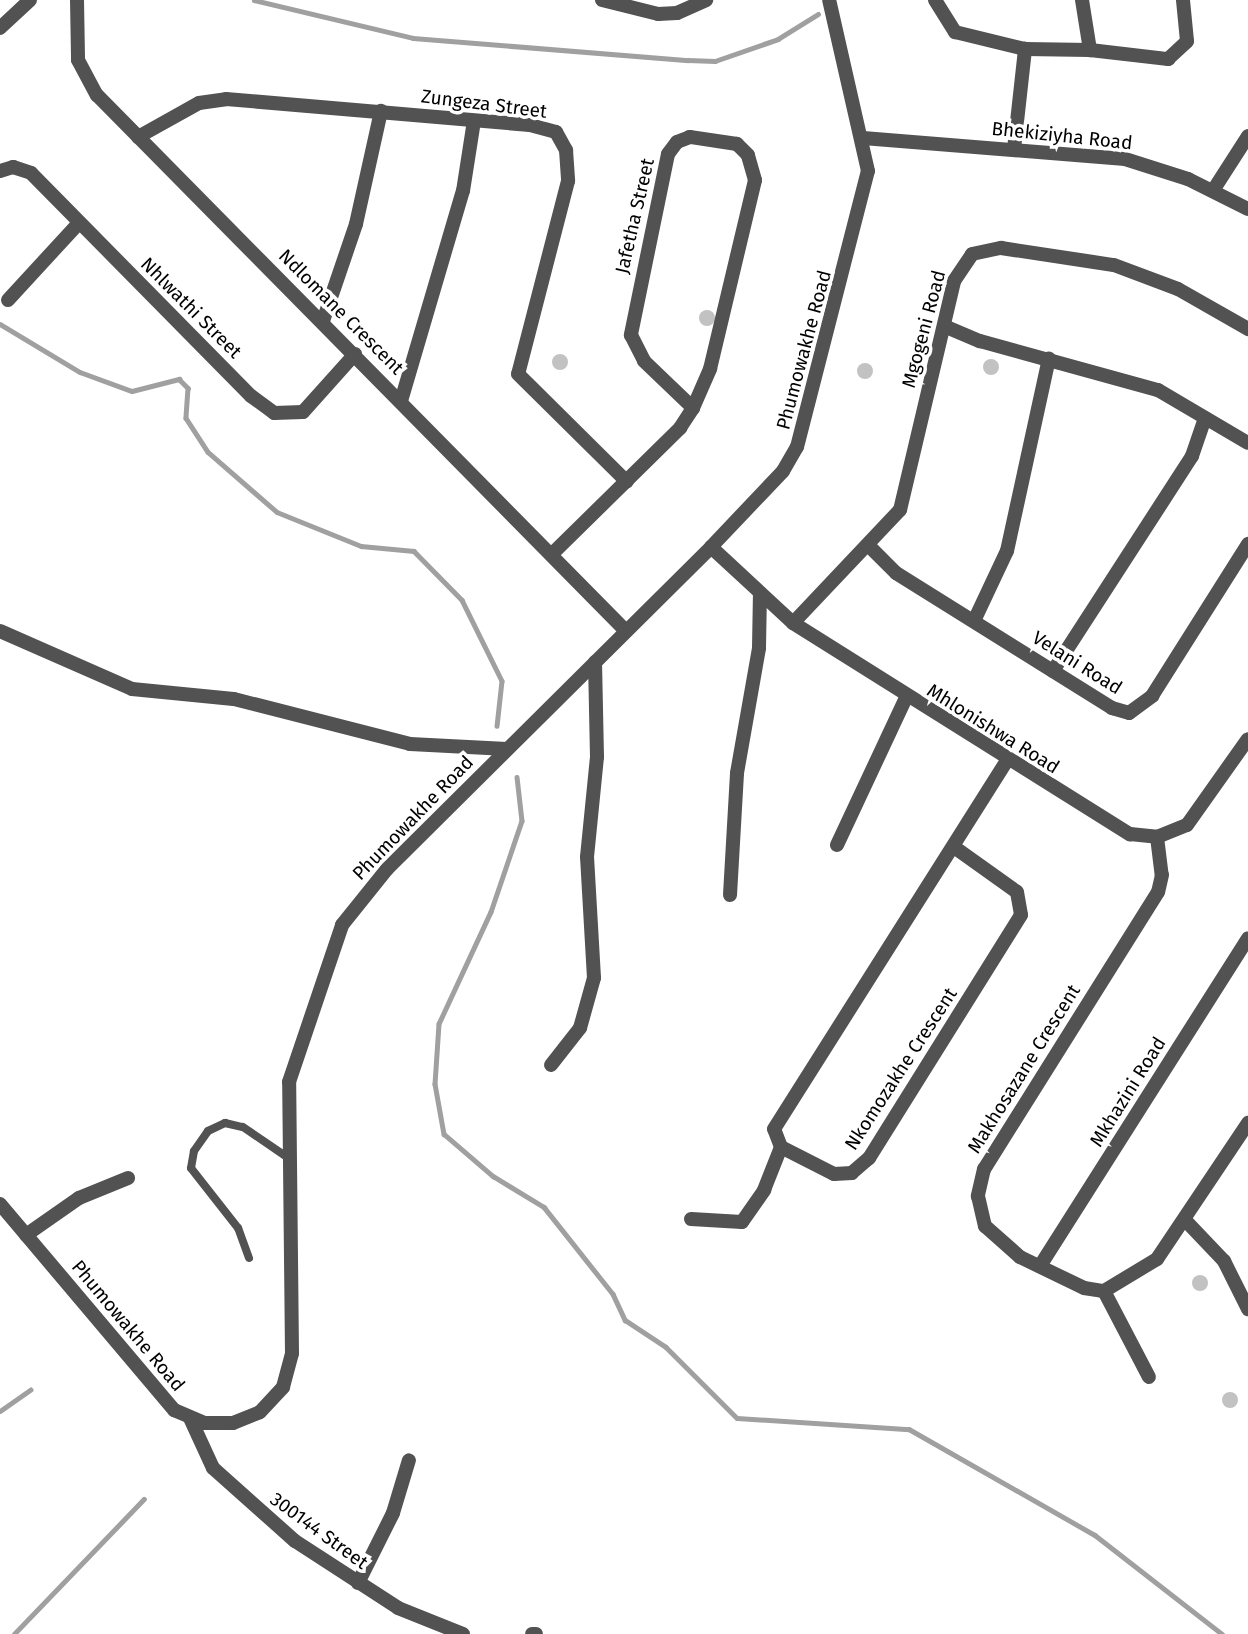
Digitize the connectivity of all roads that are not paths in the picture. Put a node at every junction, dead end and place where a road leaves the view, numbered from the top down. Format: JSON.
{"nodes":[{"id":1,"x":30,"y":0,"type":"edge"},
{"id":2,"x":75,"y":0,"type":"edge"},
{"id":3,"x":602,"y":0,"type":"edge"},
{"id":4,"x":706,"y":0,"type":"edge"},
{"id":5,"x":829,"y":0,"type":"edge"},
{"id":6,"x":935,"y":0,"type":"edge"},
{"id":7,"x":1082,"y":0,"type":"edge"},
{"id":8,"x":1183,"y":0,"type":"edge"},
{"id":9,"x":0,"y":27,"type":"edge"},
{"id":10,"x":1025,"y":49,"type":"junction"},
{"id":11,"x":1090,"y":50,"type":"junction"},
{"id":12,"x":381,"y":111,"type":"junction"},
{"id":13,"x":474,"y":121,"type":"junction"},
{"id":14,"x":1248,"y":136,"type":"edge"},
{"id":15,"x":138,"y":137,"type":"junction"},
{"id":16,"x":863,"y":138,"type":"junction"},
{"id":17,"x":1014,"y":149,"type":"junction"},
{"id":18,"x":0,"y":170,"type":"edge"},
{"id":19,"x":1214,"y":189,"type":"junction"},
{"id":20,"x":1248,"y":209,"type":"edge"},
{"id":21,"x":78,"y":224,"type":"junction"},
{"id":22,"x":8,"y":300,"type":"dead end"},
{"id":23,"x":323,"y":321,"type":"junction"},
{"id":24,"x":944,"y":326,"type":"junction"},
{"id":25,"x":1248,"y":330,"type":"edge"},
{"id":26,"x":355,"y":354,"type":"junction"},
{"id":27,"x":1049,"y":359,"type":"junction"},
{"id":28,"x":401,"y":401,"type":"junction"},
{"id":29,"x":693,"y":408,"type":"junction"},
{"id":30,"x":1205,"y":418,"type":"junction"},
{"id":31,"x":1248,"y":443,"type":"edge"},
{"id":32,"x":627,"y":482,"type":"junction"},
{"id":33,"x":1248,"y":544,"type":"edge"},
{"id":34,"x":711,"y":547,"type":"junction"},
{"id":35,"x":870,"y":547,"type":"junction"},
{"id":36,"x":552,"y":554,"type":"junction"},
{"id":37,"x":760,"y":593,"type":"junction"},
{"id":38,"x":974,"y":621,"type":"junction"},
{"id":39,"x":793,"y":624,"type":"junction"},
{"id":40,"x":0,"y":631,"type":"edge"},
{"id":41,"x":626,"y":631,"type":"junction"},
{"id":42,"x":594,"y":662,"type":"junction"},
{"id":43,"x":1053,"y":671,"type":"junction"},
{"id":44,"x":906,"y":698,"type":"junction"},
{"id":45,"x":1248,"y":739,"type":"edge"},
{"id":46,"x":507,"y":749,"type":"junction"},
{"id":47,"x":1007,"y":761,"type":"junction"},
{"id":48,"x":1157,"y":837,"type":"junction"},
{"id":49,"x":837,"y":845,"type":"dead end"},
{"id":50,"x":954,"y":847,"type":"junction"},
{"id":51,"x":730,"y":895,"type":"dead end"},
{"id":52,"x":1248,"y":938,"type":"edge"},
{"id":53,"x":551,"y":1065,"type":"dead end"},
{"id":54,"x":1248,"y":1123,"type":"edge"},
{"id":55,"x":781,"y":1147,"type":"junction"},
{"id":56,"x":287,"y":1157,"type":"junction"},
{"id":57,"x":128,"y":1178,"type":"dead end"},
{"id":58,"x":0,"y":1203,"type":"edge"},
{"id":59,"x":691,"y":1219,"type":"dead end"},
{"id":60,"x":1185,"y":1220,"type":"junction"},
{"id":61,"x":26,"y":1235,"type":"junction"},
{"id":62,"x":249,"y":1258,"type":"dead end"},
{"id":63,"x":1040,"y":1266,"type":"junction"},
{"id":64,"x":1104,"y":1292,"type":"junction"},
{"id":65,"x":1248,"y":1309,"type":"edge"},
{"id":66,"x":1149,"y":1377,"type":"dead end"},
{"id":67,"x":190,"y":1418,"type":"junction"},
{"id":68,"x":409,"y":1460,"type":"dead end"},
{"id":69,"x":358,"y":1583,"type":"junction"},
{"id":70,"x":463,"y":1634,"type":"edge"}],
"edges":[{"from":1,"to":9,"type":"street"},
{"from":2,"to":15,"type":"street","name":"Ndlomane Crescent"},
{"from":3,"to":4,"type":"street"},
{"from":5,"to":16,"type":"street","name":"Phumowakhe Road"},
{"from":6,"to":10,"type":"street"},
{"from":7,"to":11,"type":"street"},
{"from":8,"to":11,"type":"street"},
{"from":10,"to":11,"type":"street"},
{"from":10,"to":17,"type":"street"},
{"from":12,"to":13,"type":"street","name":"Zungeza Street"},
{"from":12,"to":15,"type":"street","name":"Zungeza Street"},
{"from":12,"to":23,"type":"street"},
{"from":13,"to":28,"type":"street"},
{"from":13,"to":32,"type":"street","name":"Zungeza Street"},
{"from":14,"to":19,"type":"street"},
{"from":15,"to":23,"type":"street","name":"Ndlomane Crescent"},
{"from":16,"to":17,"type":"street","name":"Bhekiziyha Road"},
{"from":16,"to":34,"type":"street","name":"Phumowakhe Road"},
{"from":17,"to":19,"type":"street","name":"Bhekiziyha Road"},
{"from":18,"to":21,"type":"street","name":"Nhlwathi Street"},
{"from":19,"to":20,"type":"street","name":"Bhekiziyha Road"},
{"from":21,"to":22,"type":"street"},
{"from":21,"to":26,"type":"street","name":"Nhlwathi Street"},
{"from":23,"to":26,"type":"street","name":"Ndlomane Crescent"},
{"from":24,"to":25,"type":"street","name":"Mgogeni Road"},
{"from":24,"to":27,"type":"street"},
{"from":24,"to":35,"type":"street","name":"Mgogeni Road"},
{"from":26,"to":28,"type":"street","name":"Ndlomane Crescent"},
{"from":27,"to":30,"type":"street"},
{"from":27,"to":38,"type":"street"},
{"from":28,"to":36,"type":"street","name":"Ndlomane Crescent"},
{"from":29,"to":29,"type":"street","name":"Jafetha Street"},
{"from":29,"to":32,"type":"street","name":"Jafetha Street"},
{"from":30,"to":31,"type":"street"},
{"from":30,"to":43,"type":"street"},
{"from":32,"to":36,"type":"street","name":"Jafetha Street"},
{"from":33,"to":43,"type":"street","name":"Velani Road"},
{"from":34,"to":37,"type":"street","name":"Mhlonishwa Road"},
{"from":34,"to":41,"type":"street","name":"Phumowakhe Road"},
{"from":35,"to":38,"type":"street","name":"Velani Road"},
{"from":35,"to":39,"type":"street","name":"Mgogeni Road"},
{"from":36,"to":41,"type":"street","name":"Ndlomane Crescent"},
{"from":37,"to":39,"type":"street","name":"Mhlonishwa Road"},
{"from":37,"to":51,"type":"street"},
{"from":38,"to":43,"type":"street","name":"Velani Road"},
{"from":39,"to":44,"type":"street","name":"Mhlonishwa Road"},
{"from":40,"to":46,"type":"street"},
{"from":41,"to":42,"type":"street","name":"Phumowakhe Road"},
{"from":42,"to":46,"type":"street","name":"Phumowakhe Road"},
{"from":42,"to":53,"type":"street"},
{"from":44,"to":47,"type":"street","name":"Mhlonishwa Road"},
{"from":44,"to":49,"type":"street"},
{"from":45,"to":48,"type":"street"},
{"from":46,"to":56,"type":"street","name":"Phumowakhe Road"},
{"from":47,"to":48,"type":"street","name":"Mhlonishwa Road"},
{"from":47,"to":50,"type":"street"},
{"from":48,"to":63,"type":"street","name":"Makhosazane Crescent"},
{"from":50,"to":55,"type":"street"},
{"from":50,"to":55,"type":"street","name":"Nkomozakhe Crescent"},
{"from":52,"to":63,"type":"street","name":"Mkhazini Road"},
{"from":54,"to":60,"type":"street"},
{"from":55,"to":59,"type":"street"},
{"from":56,"to":62,"type":"lane"},
{"from":56,"to":67,"type":"street","name":"Phumowakhe Road"},
{"from":57,"to":61,"type":"street"},
{"from":58,"to":61,"type":"street","name":"Phumowakhe Road"},
{"from":60,"to":64,"type":"street"},
{"from":60,"to":65,"type":"street"},
{"from":61,"to":67,"type":"street","name":"Phumowakhe Road"},
{"from":63,"to":64,"type":"street","name":"Makhosazane Crescent"},
{"from":64,"to":66,"type":"street"},
{"from":67,"to":69,"type":"street","name":"300144 Street"},
{"from":68,"to":69,"type":"street"},
{"from":69,"to":70,"type":"street","name":"300144 Street"}]}
